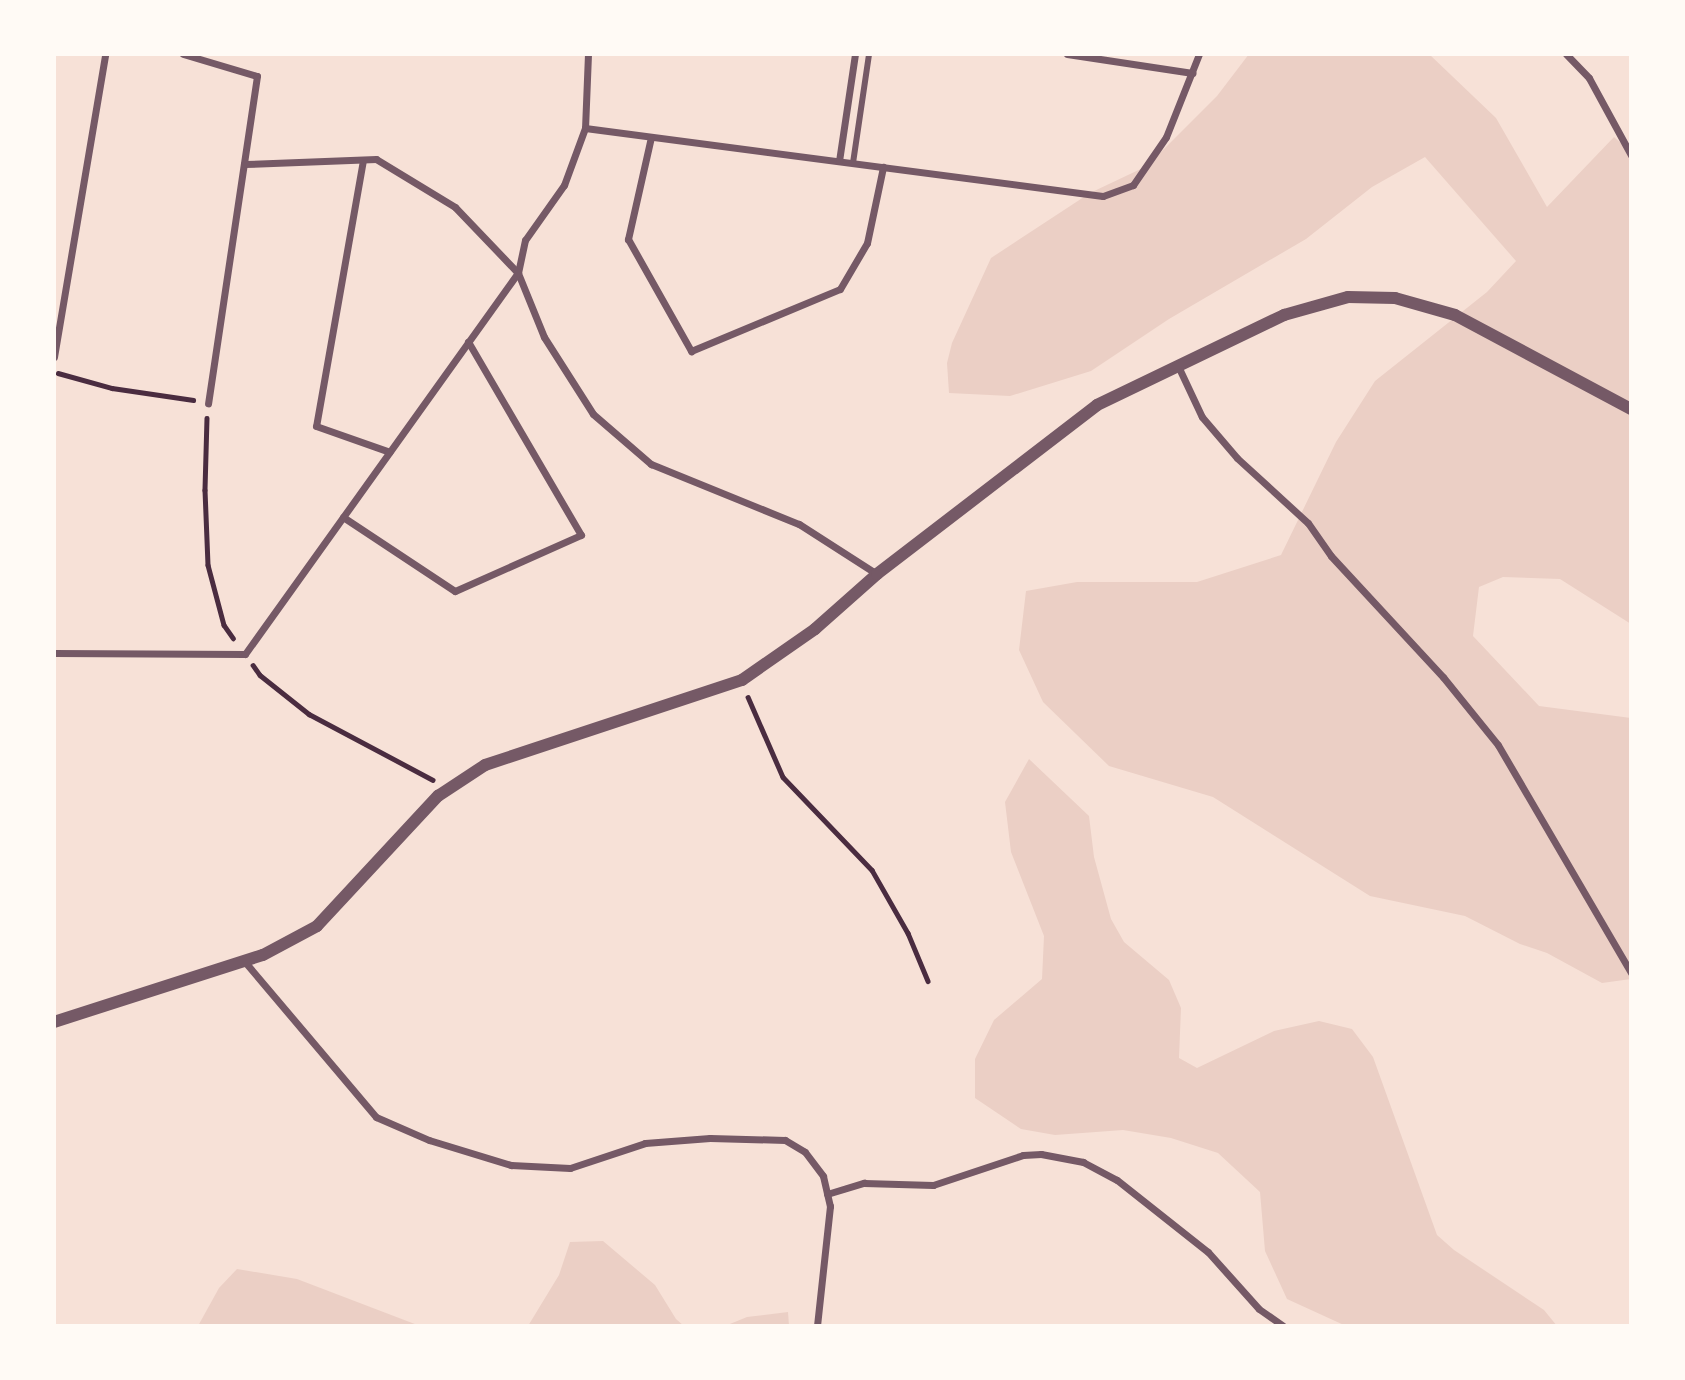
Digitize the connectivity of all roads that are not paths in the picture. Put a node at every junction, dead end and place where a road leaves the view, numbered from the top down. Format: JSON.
{"nodes":[{"id":1,"x":104,"y":54,"type":"edge"},
{"id":2,"x":183,"y":54,"type":"edge"},
{"id":3,"x":588,"y":54,"type":"edge"},
{"id":4,"x":855,"y":54,"type":"edge"},
{"id":5,"x":869,"y":54,"type":"edge"},
{"id":6,"x":1067,"y":54,"type":"edge"},
{"id":7,"x":1199,"y":54,"type":"edge"},
{"id":8,"x":1566,"y":54,"type":"edge"},
{"id":9,"x":1193,"y":73,"type":"junction"},
{"id":10,"x":585,"y":128,"type":"junction"},
{"id":11,"x":651,"y":136,"type":"junction"},
{"id":12,"x":1631,"y":155,"type":"edge"},
{"id":13,"x":363,"y":160,"type":"junction"},
{"id":14,"x":839,"y":161,"type":"junction"},
{"id":15,"x":853,"y":163,"type":"junction"},
{"id":16,"x":244,"y":164,"type":"junction"},
{"id":17,"x":883,"y":167,"type":"junction"},
{"id":18,"x":518,"y":273,"type":"junction"},
{"id":19,"x":468,"y":342,"type":"junction"},
{"id":20,"x":54,"y":357,"type":"edge"},
{"id":21,"x":1178,"y":366,"type":"junction"},
{"id":22,"x":208,"y":402,"type":"road end"},
{"id":23,"x":1631,"y":409,"type":"edge"},
{"id":24,"x":390,"y":452,"type":"junction"},
{"id":25,"x":343,"y":517,"type":"junction"},
{"id":26,"x":877,"y":574,"type":"junction"},
{"id":27,"x":54,"y":653,"type":"edge"},
{"id":28,"x":245,"y":962,"type":"junction"},
{"id":29,"x":1631,"y":972,"type":"edge"},
{"id":30,"x":54,"y":1022,"type":"edge"},
{"id":31,"x":827,"y":1194,"type":"junction"},
{"id":32,"x":817,"y":1326,"type":"edge"},
{"id":33,"x":1283,"y":1326,"type":"edge"}],
"edges":[{"from":1,"to":20,"type":"street"},
{"from":2,"to":16,"type":"street"},
{"from":3,"to":10,"type":"street"},
{"from":4,"to":14,"type":"street"},
{"from":5,"to":15,"type":"street"},
{"from":6,"to":9,"type":"street"},
{"from":7,"to":9,"type":"street"},
{"from":8,"to":12,"type":"street"},
{"from":9,"to":17,"type":"street"},
{"from":10,"to":11,"type":"street"},
{"from":10,"to":18,"type":"street"},
{"from":11,"to":14,"type":"street"},
{"from":11,"to":17,"type":"street"},
{"from":13,"to":16,"type":"street"},
{"from":13,"to":18,"type":"street"},
{"from":13,"to":24,"type":"street"},
{"from":14,"to":15,"type":"street"},
{"from":15,"to":17,"type":"street"},
{"from":16,"to":22,"type":"street"},
{"from":18,"to":19,"type":"street"},
{"from":18,"to":26,"type":"street"},
{"from":19,"to":24,"type":"street"},
{"from":19,"to":25,"type":"street"},
{"from":21,"to":23,"type":"street"},
{"from":21,"to":26,"type":"street"},
{"from":21,"to":29,"type":"street"},
{"from":24,"to":25,"type":"street"},
{"from":25,"to":27,"type":"street"},
{"from":26,"to":28,"type":"street"},
{"from":28,"to":30,"type":"street"},
{"from":28,"to":31,"type":"street"},
{"from":31,"to":32,"type":"street"},
{"from":31,"to":33,"type":"street"}]}
